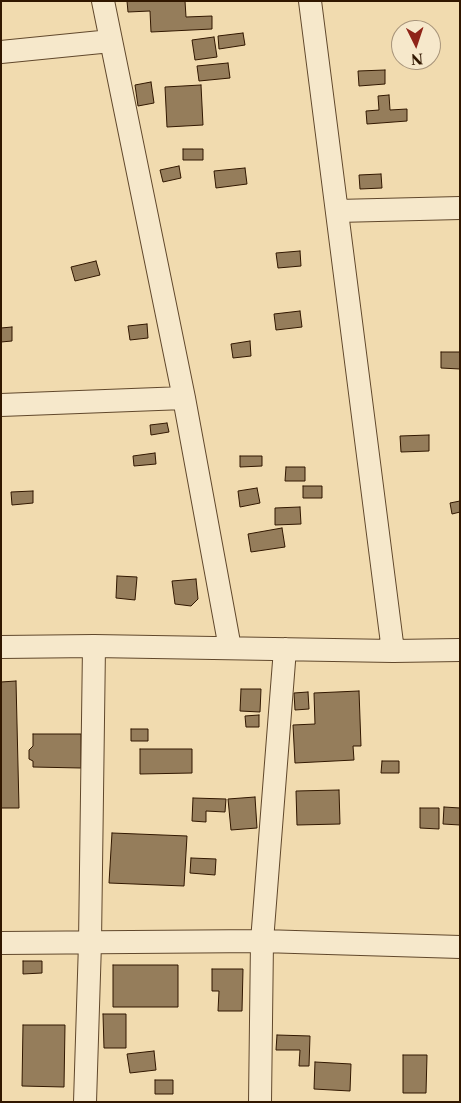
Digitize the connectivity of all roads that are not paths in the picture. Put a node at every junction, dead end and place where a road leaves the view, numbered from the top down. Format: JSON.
{"nodes":[{"id":1,"x":103,"y":1,"type":"edge"},
{"id":2,"x":310,"y":1,"type":"edge"},
{"id":3,"x":111,"y":41,"type":"junction"},
{"id":4,"x":1,"y":52,"type":"edge"},
{"id":5,"x":460,"y":208,"type":"edge"},
{"id":6,"x":337,"y":211,"type":"junction"},
{"id":7,"x":184,"y":398,"type":"junction"},
{"id":8,"x":1,"y":405,"type":"edge"},
{"id":9,"x":94,"y":646,"type":"junction"},
{"id":10,"x":1,"y":647,"type":"edge"},
{"id":11,"x":230,"y":648,"type":"junction"},
{"id":12,"x":285,"y":649,"type":"junction"},
{"id":13,"x":460,"y":650,"type":"edge"},
{"id":14,"x":393,"y":651,"type":"junction"},
{"id":15,"x":262,"y":941,"type":"junction"},
{"id":16,"x":1,"y":943,"type":"edge"},
{"id":17,"x":90,"y":943,"type":"junction"},
{"id":18,"x":460,"y":947,"type":"edge"},
{"id":19,"x":85,"y":1102,"type":"edge"},
{"id":20,"x":260,"y":1102,"type":"edge"}],
"edges":[{"from":1,"to":3,"type":"street"},
{"from":2,"to":6,"type":"street"},
{"from":3,"to":4,"type":"street"},
{"from":3,"to":7,"type":"street"},
{"from":5,"to":6,"type":"street"},
{"from":6,"to":14,"type":"street"},
{"from":7,"to":8,"type":"street"},
{"from":7,"to":11,"type":"street"},
{"from":9,"to":10,"type":"street"},
{"from":9,"to":11,"type":"street"},
{"from":9,"to":17,"type":"street"},
{"from":11,"to":12,"type":"street"},
{"from":12,"to":14,"type":"street"},
{"from":12,"to":15,"type":"street"},
{"from":13,"to":14,"type":"street"},
{"from":15,"to":17,"type":"street"},
{"from":15,"to":18,"type":"street"},
{"from":15,"to":20,"type":"street"},
{"from":16,"to":17,"type":"street"},
{"from":17,"to":19,"type":"street"}]}
